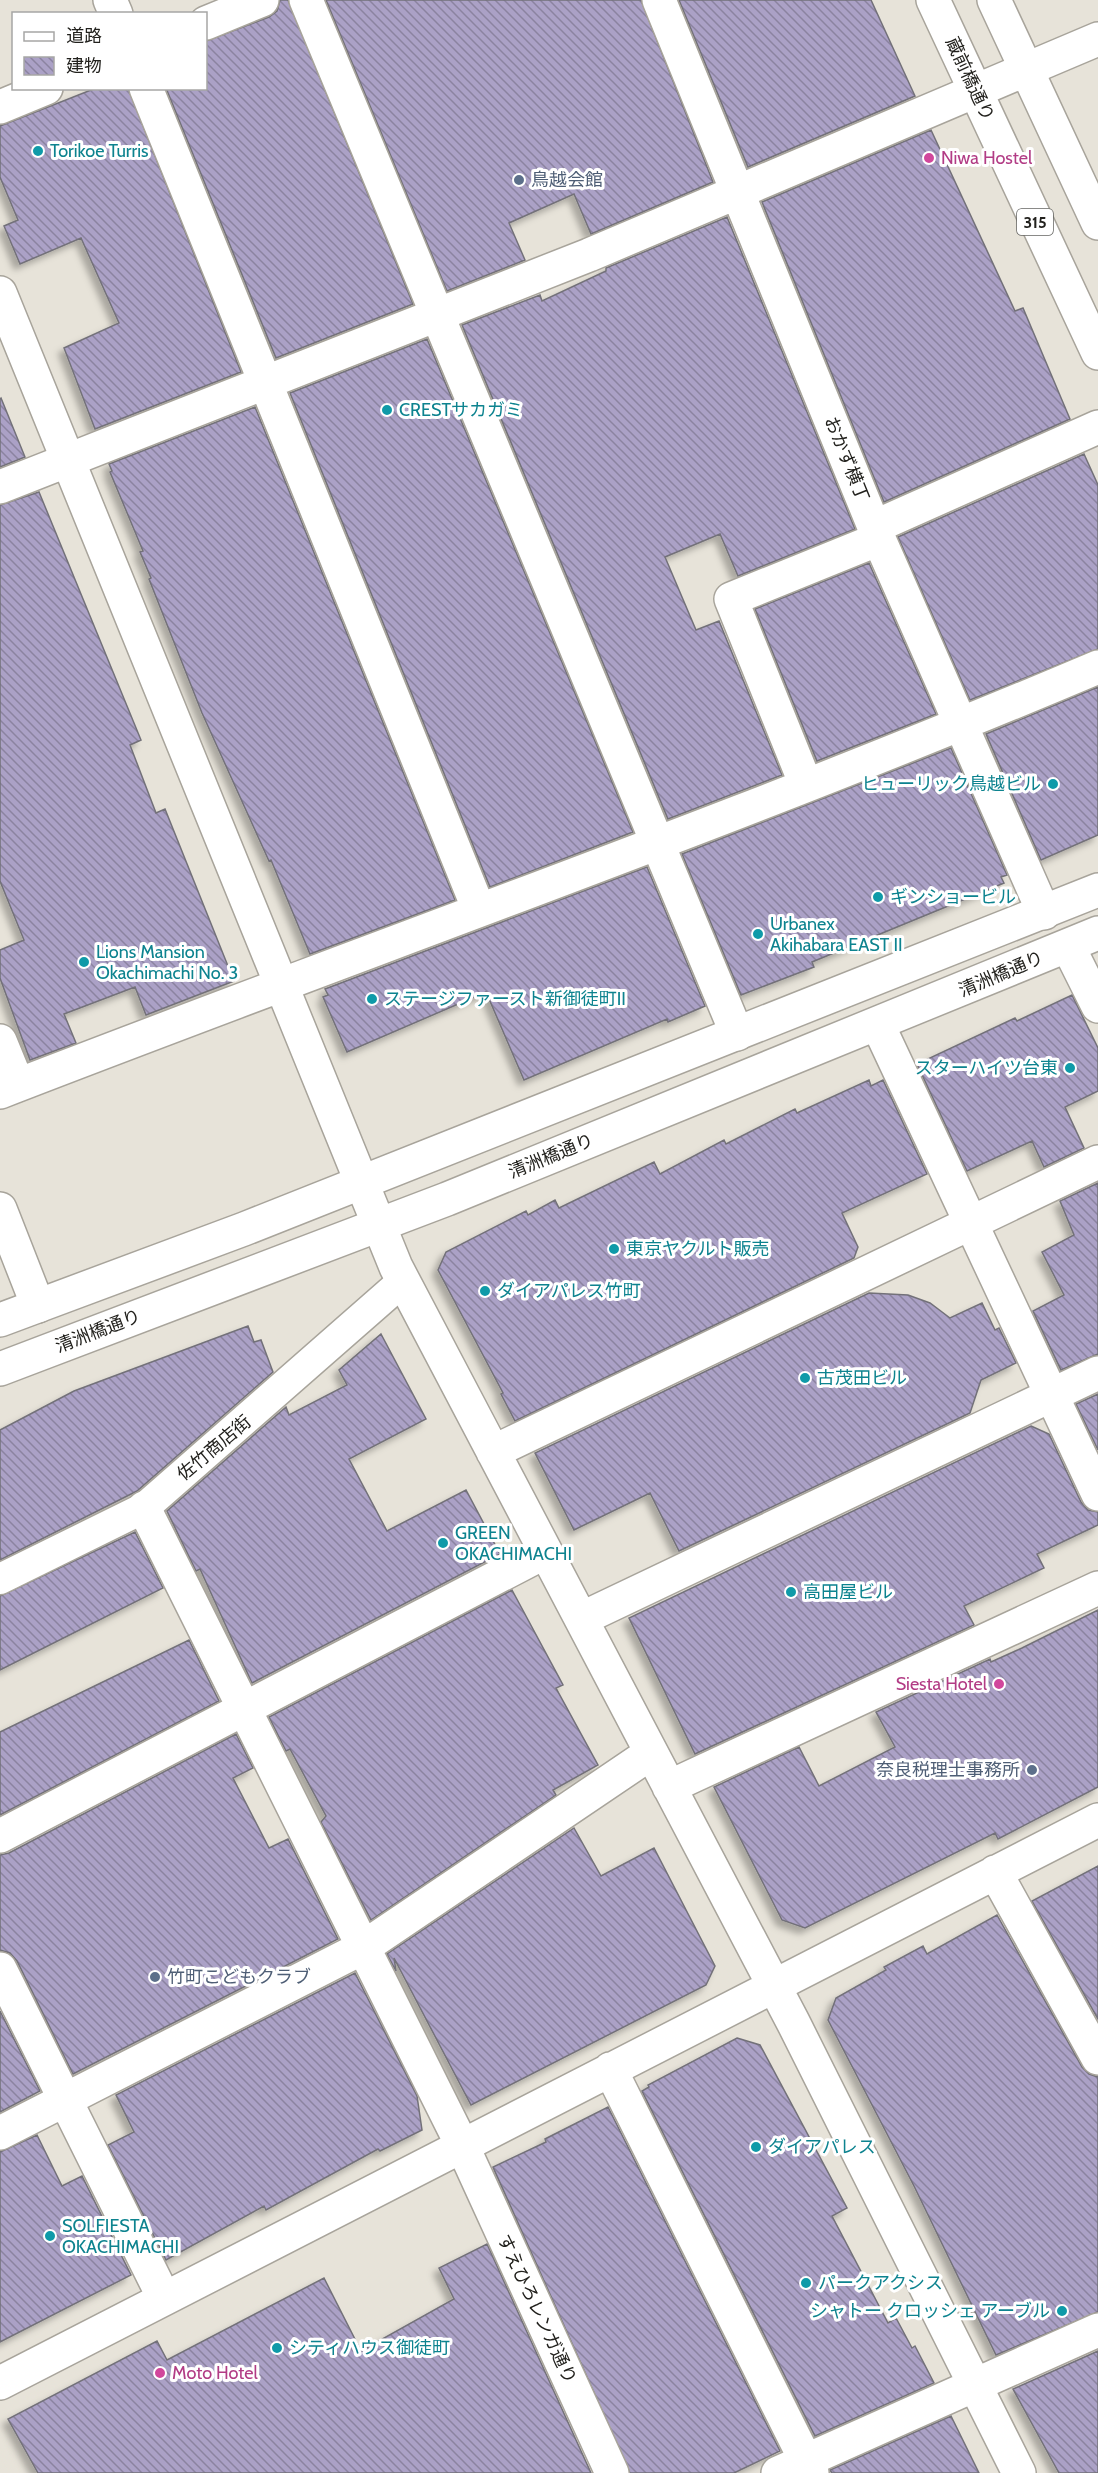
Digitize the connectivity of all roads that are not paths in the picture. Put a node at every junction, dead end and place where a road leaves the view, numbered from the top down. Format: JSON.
{"nodes":[{"id":1,"x":262,"y":0,"type":"edge"},
{"id":2,"x":306,"y":0,"type":"edge"},
{"id":3,"x":658,"y":0,"type":"edge"},
{"id":4,"x":933,"y":0,"type":"edge"},
{"id":5,"x":994,"y":0,"type":"edge"},
{"id":6,"x":207,"y":23,"type":"edge"},
{"id":7,"x":1098,"y":39,"type":"edge"},
{"id":8,"x":1026,"y":70,"type":"junction"},
{"id":9,"x":41,"y":90,"type":"edge"},
{"id":10,"x":147,"y":90,"type":"edge"},
{"id":11,"x":974,"y":90,"type":"junction"},
{"id":12,"x":0,"y":107,"type":"edge"},
{"id":13,"x":738,"y":191,"type":"junction"},
{"id":14,"x":1098,"y":223,"type":"edge"},
{"id":15,"x":0,"y":293,"type":"edge"},
{"id":16,"x":437,"y":315,"type":"junction"},
{"id":17,"x":1098,"y":353,"type":"edge"},
{"id":18,"x":265,"y":382,"type":"junction"},
{"id":19,"x":1098,"y":427,"type":"edge"},
{"id":20,"x":68,"y":459,"type":"junction"},
{"id":21,"x":0,"y":487,"type":"edge"},
{"id":22,"x":877,"y":533,"type":"junction"},
{"id":23,"x":1098,"y":667,"type":"edge"},
{"id":24,"x":960,"y":724,"type":"junction"},
{"id":25,"x":806,"y":785,"type":"junction"},
{"id":26,"x":657,"y":844,"type":"junction"},
{"id":27,"x":1098,"y":890,"type":"edge"},
{"id":28,"x":479,"y":910,"type":"junction"},
{"id":29,"x":1044,"y":913,"type":"junction"},
{"id":30,"x":1098,"y":933,"type":"edge"},
{"id":31,"x":1068,"y":946,"type":"junction"},
{"id":32,"x":282,"y":984,"type":"junction"},
{"id":33,"x":1098,"y":1006,"type":"edge"},
{"id":34,"x":878,"y":1025,"type":"junction"},
{"id":35,"x":737,"y":1034,"type":"junction"},
{"id":36,"x":0,"y":1041,"type":"edge"},
{"id":37,"x":9,"y":1089,"type":"edge"},
{"id":38,"x":1098,"y":1162,"type":"edge"},
{"id":39,"x":361,"y":1181,"type":"junction"},
{"id":40,"x":0,"y":1209,"type":"edge"},
{"id":41,"x":971,"y":1223,"type":"junction"},
{"id":42,"x":378,"y":1224,"type":"junction"},
{"id":43,"x":403,"y":1281,"type":"junction"},
{"id":44,"x":38,"y":1306,"type":"junction"},
{"id":45,"x":0,"y":1320,"type":"edge"},
{"id":46,"x":0,"y":1369,"type":"edge"},
{"id":47,"x":1098,"y":1373,"type":"edge"},
{"id":48,"x":1052,"y":1395,"type":"junction"},
{"id":49,"x":493,"y":1452,"type":"junction"},
{"id":50,"x":1098,"y":1494,"type":"edge"},
{"id":51,"x":144,"y":1508,"type":"junction"},
{"id":52,"x":545,"y":1552,"type":"junction"},
{"id":53,"x":0,"y":1580,"type":"edge"},
{"id":54,"x":1098,"y":1588,"type":"edge"},
{"id":55,"x":581,"y":1619,"type":"junction"},
{"id":56,"x":245,"y":1708,"type":"junction"},
{"id":57,"x":651,"y":1753,"type":"junction"},
{"id":58,"x":669,"y":1787,"type":"junction"},
{"id":59,"x":1098,"y":1820,"type":"edge"},
{"id":60,"x":0,"y":1836,"type":"edge"},
{"id":61,"x":995,"y":1872,"type":"junction"},
{"id":62,"x":364,"y":1947,"type":"junction"},
{"id":63,"x":0,"y":1969,"type":"edge"},
{"id":64,"x":773,"y":1985,"type":"junction"},
{"id":65,"x":1098,"y":2058,"type":"edge"},
{"id":66,"x":610,"y":2069,"type":"junction"},
{"id":67,"x":65,"y":2100,"type":"junction"},
{"id":68,"x":0,"y":2133,"type":"edge"},
{"id":69,"x":462,"y":2145,"type":"junction"},
{"id":70,"x":164,"y":2298,"type":"junction"},
{"id":71,"x":1098,"y":2330,"type":"edge"},
{"id":72,"x":0,"y":2383,"type":"edge"},
{"id":73,"x":974,"y":2385,"type":"junction"},
{"id":74,"x":799,"y":2469,"type":"edge"},
{"id":75,"x":612,"y":2473,"type":"edge"},
{"id":76,"x":1020,"y":2473,"type":"edge"}],
"edges":[{"from":1,"to":6,"type":"street"},
{"from":2,"to":16,"type":"street"},
{"from":3,"to":13,"type":"street","name":"おかず横丁"},
{"from":4,"to":11,"type":"street","name":"蔵前橋通り","number":"315"},
{"from":5,"to":8,"type":"street"},
{"from":7,"to":8,"type":"street"},
{"from":8,"to":11,"type":"street"},
{"from":8,"to":14,"type":"street"},
{"from":9,"to":12,"type":"street"},
{"from":10,"to":18,"type":"street"},
{"from":11,"to":13,"type":"street"},
{"from":11,"to":17,"type":"street","name":"蔵前橋通り","number":"315"},
{"from":13,"to":16,"type":"street"},
{"from":13,"to":22,"type":"street","name":"おかず横丁"},
{"from":15,"to":20,"type":"street"},
{"from":16,"to":18,"type":"street"},
{"from":16,"to":26,"type":"street"},
{"from":18,"to":20,"type":"street"},
{"from":18,"to":28,"type":"street"},
{"from":19,"to":22,"type":"street"},
{"from":20,"to":21,"type":"street"},
{"from":20,"to":32,"type":"street"},
{"from":22,"to":24,"type":"street","name":"おかず横丁"},
{"from":22,"to":25,"type":"street"},
{"from":23,"to":24,"type":"street"},
{"from":24,"to":25,"type":"street"},
{"from":24,"to":29,"type":"street","name":"おかず横丁"},
{"from":25,"to":26,"type":"street"},
{"from":26,"to":28,"type":"street"},
{"from":26,"to":35,"type":"street"},
{"from":27,"to":29,"type":"street"},
{"from":28,"to":32,"type":"street"},
{"from":29,"to":35,"type":"street"},
{"from":30,"to":31,"type":"street","name":"清洲橋通り"},
{"from":31,"to":33,"type":"street"},
{"from":31,"to":34,"type":"street","name":"清洲橋通り"},
{"from":32,"to":37,"type":"street"},
{"from":32,"to":39,"type":"street"},
{"from":34,"to":41,"type":"street"},
{"from":34,"to":42,"type":"street","name":"清洲橋通り"},
{"from":35,"to":39,"type":"street"},
{"from":36,"to":37,"type":"street"},
{"from":38,"to":41,"type":"street"},
{"from":39,"to":42,"type":"street"},
{"from":39,"to":44,"type":"street"},
{"from":40,"to":44,"type":"street"},
{"from":41,"to":48,"type":"street"},
{"from":41,"to":49,"type":"street"},
{"from":42,"to":43,"type":"street"},
{"from":42,"to":46,"type":"street","name":"清洲橋通り"},
{"from":43,"to":49,"type":"street"},
{"from":43,"to":51,"type":"street","name":"佐竹商店街"},
{"from":44,"to":45,"type":"street"},
{"from":47,"to":48,"type":"street"},
{"from":48,"to":50,"type":"street"},
{"from":48,"to":55,"type":"street"},
{"from":49,"to":52,"type":"street"},
{"from":51,"to":53,"type":"street","name":"佐竹商店街"},
{"from":51,"to":56,"type":"street","name":"すえひろレンガ通り"},
{"from":52,"to":55,"type":"street"},
{"from":52,"to":56,"type":"street"},
{"from":54,"to":58,"type":"street"},
{"from":55,"to":57,"type":"street"},
{"from":56,"to":60,"type":"street"},
{"from":56,"to":62,"type":"street","name":"すえひろレンガ通り"},
{"from":57,"to":58,"type":"street"},
{"from":57,"to":62,"type":"street"},
{"from":58,"to":64,"type":"street"},
{"from":59,"to":61,"type":"street"},
{"from":61,"to":64,"type":"street"},
{"from":61,"to":65,"type":"street"},
{"from":62,"to":67,"type":"street"},
{"from":62,"to":69,"type":"street","name":"すえひろレンガ通り"},
{"from":63,"to":67,"type":"street"},
{"from":64,"to":66,"type":"street"},
{"from":64,"to":73,"type":"street"},
{"from":66,"to":69,"type":"street"},
{"from":66,"to":74,"type":"street"},
{"from":67,"to":68,"type":"street"},
{"from":67,"to":70,"type":"street"},
{"from":69,"to":70,"type":"street"},
{"from":69,"to":75,"type":"street","name":"すえひろレンガ通り"},
{"from":70,"to":72,"type":"street"},
{"from":71,"to":73,"type":"street"},
{"from":73,"to":74,"type":"street"},
{"from":73,"to":76,"type":"street"}]}
